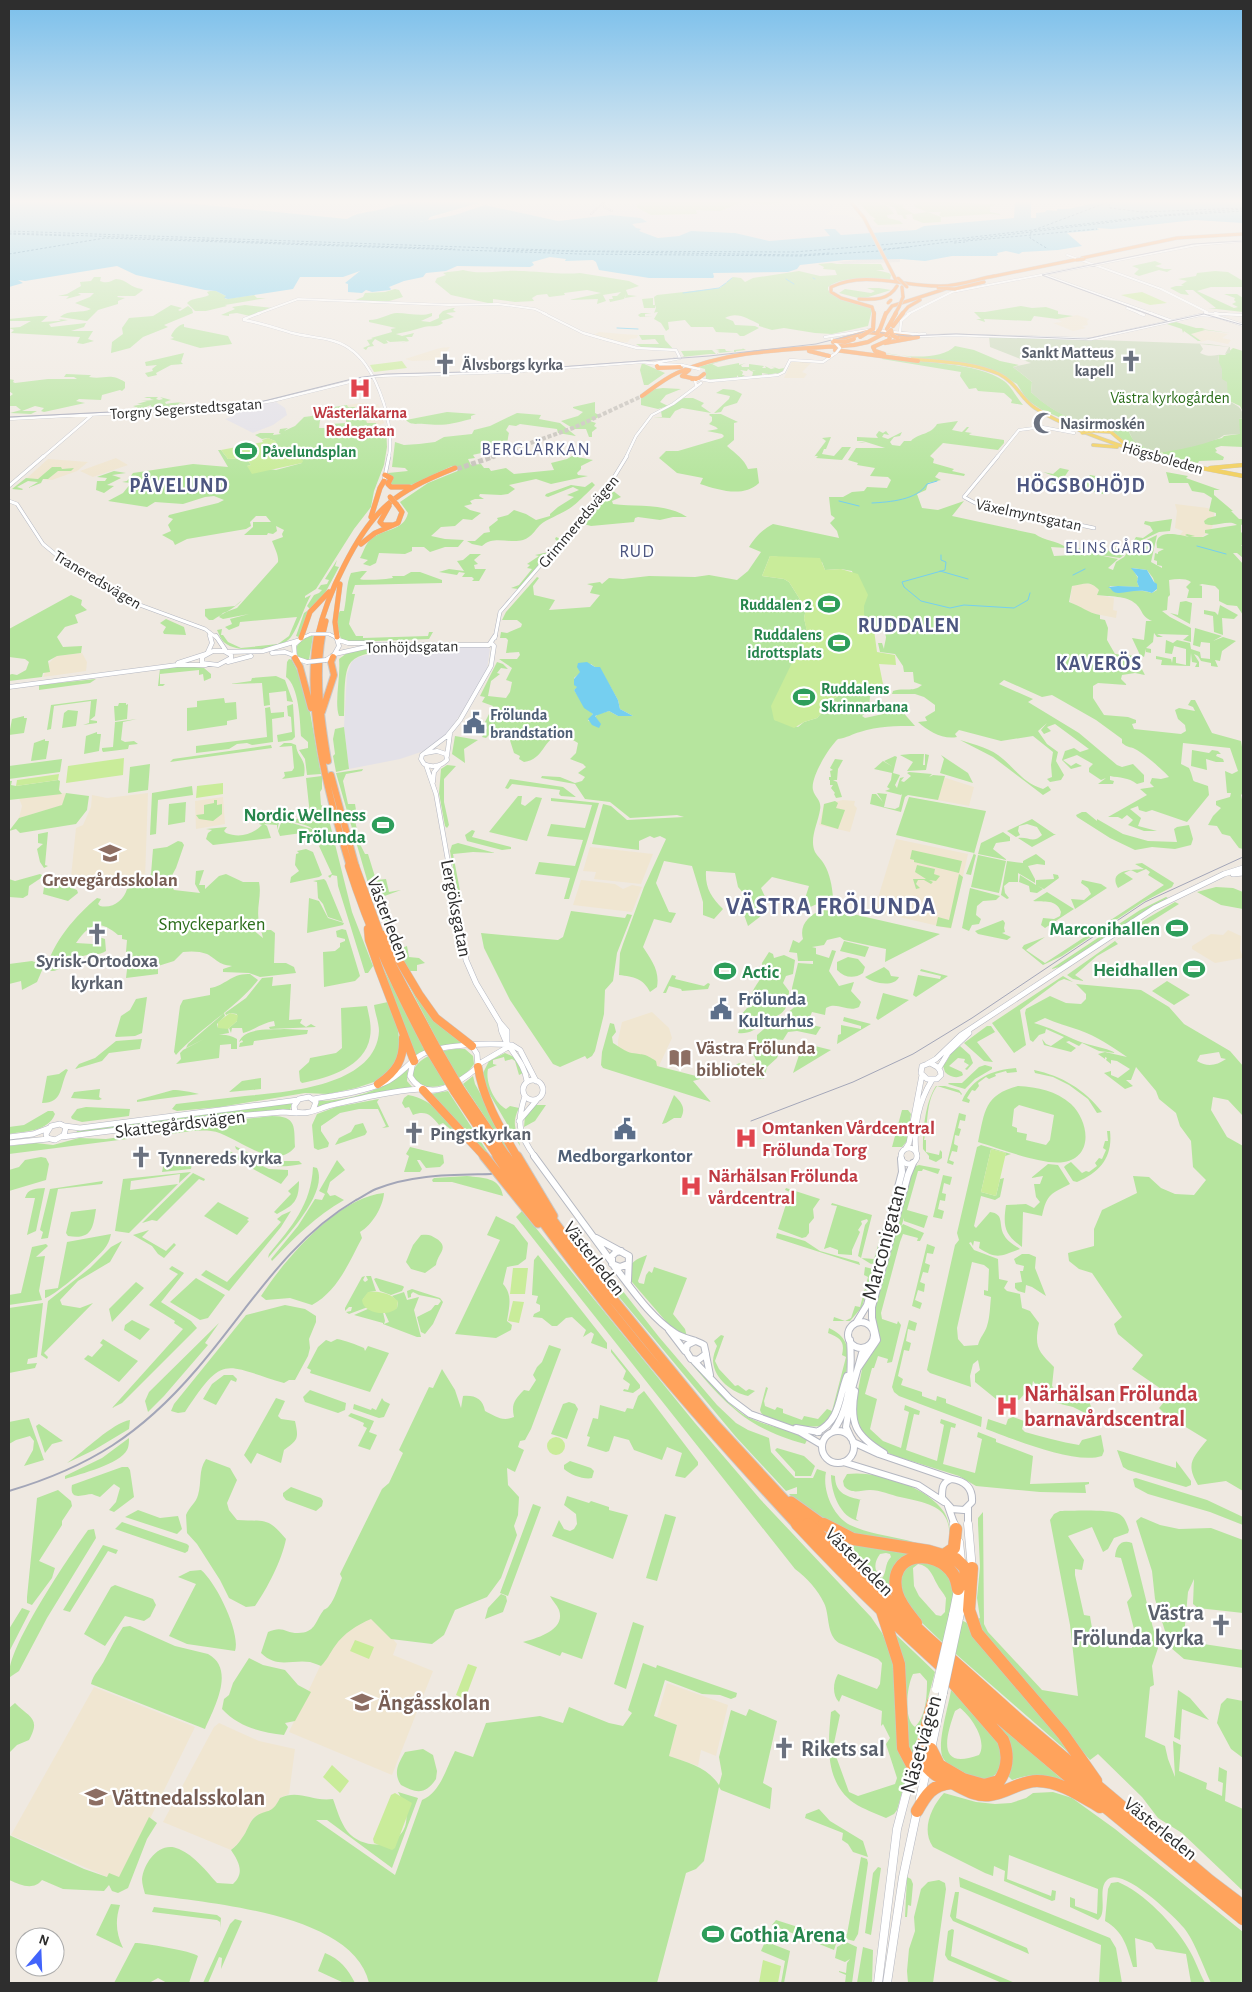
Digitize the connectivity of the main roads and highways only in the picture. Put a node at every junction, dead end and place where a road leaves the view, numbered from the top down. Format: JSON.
{"nodes":[{"id":1,"x":834,"y":294,"type":"edge"},
{"id":2,"x":837,"y":294,"type":"edge"},
{"id":3,"x":891,"y":294,"type":"edge"},
{"id":4,"x":896,"y":294,"type":"edge"},
{"id":5,"x":902,"y":294,"type":"edge"},
{"id":6,"x":909,"y":294,"type":"edge"},
{"id":7,"x":930,"y":294,"type":"edge"},
{"id":8,"x":934,"y":294,"type":"edge"},
{"id":9,"x":936,"y":294,"type":"edge"},
{"id":10,"x":838,"y":296,"type":"junction"},
{"id":11,"x":897,"y":311,"type":"junction"},
{"id":12,"x":882,"y":331,"type":"junction"},
{"id":13,"x":915,"y":335,"type":"junction"},
{"id":14,"x":830,"y":339,"type":"road end"},
{"id":15,"x":854,"y":339,"type":"junction"},
{"id":16,"x":868,"y":340,"type":"junction"},
{"id":17,"x":880,"y":343,"type":"junction"},
{"id":18,"x":815,"y":348,"type":"junction"},
{"id":19,"x":780,"y":350,"type":"junction"},
{"id":20,"x":799,"y":350,"type":"junction"},
{"id":21,"x":769,"y":352,"type":"junction"},
{"id":22,"x":732,"y":355,"type":"junction"},
{"id":23,"x":868,"y":355,"type":"junction"},
{"id":24,"x":896,"y":357,"type":"junction"},
{"id":25,"x":716,"y":360,"type":"junction"},
{"id":26,"x":918,"y":361,"type":"junction"},
{"id":27,"x":704,"y":374,"type":"road end"},
{"id":28,"x":687,"y":378,"type":"junction"},
{"id":29,"x":661,"y":379,"type":"junction"},
{"id":30,"x":652,"y":389,"type":"junction"},
{"id":31,"x":1093,"y":431,"type":"junction"},
{"id":32,"x":1078,"y":433,"type":"junction"},
{"id":33,"x":1137,"y":452,"type":"junction"},
{"id":34,"x":1181,"y":464,"type":"junction"},
{"id":35,"x":1243,"y":465,"type":"edge"},
{"id":36,"x":1243,"y":477,"type":"edge"},
{"id":37,"x":384,"y":478,"type":"junction"},
{"id":38,"x":414,"y":486,"type":"junction"},
{"id":39,"x":389,"y":506,"type":"junction"},
{"id":40,"x":400,"y":520,"type":"junction"},
{"id":41,"x":370,"y":521,"type":"junction"},
{"id":42,"x":361,"y":544,"type":"junction"},
{"id":43,"x":340,"y":584,"type":"junction"},
{"id":44,"x":332,"y":589,"type":"junction"},
{"id":45,"x":299,"y":639,"type":"road end"},
{"id":46,"x":338,"y":639,"type":"road end"},
{"id":47,"x":334,"y":655,"type":"road end"},
{"id":48,"x":294,"y":657,"type":"road end"},
{"id":49,"x":322,"y":713,"type":"junction"},
{"id":50,"x":316,"y":727,"type":"junction"},
{"id":51,"x":371,"y":919,"type":"junction"},
{"id":52,"x":400,"y":1026,"type":"junction"},
{"id":53,"x":472,"y":1046,"type":"road end"},
{"id":54,"x":414,"y":1061,"type":"road end"},
{"id":55,"x":479,"y":1066,"type":"road end"},
{"id":56,"x":378,"y":1084,"type":"road end"},
{"id":57,"x":422,"y":1090,"type":"road end"},
{"id":58,"x":457,"y":1090,"type":"junction"},
{"id":59,"x":569,"y":1244,"type":"junction"},
{"id":60,"x":579,"y":1270,"type":"junction"},
{"id":61,"x":774,"y":1489,"type":"junction"},
{"id":62,"x":956,"y":1529,"type":"road end"},
{"id":63,"x":944,"y":1555,"type":"junction"},
{"id":64,"x":972,"y":1568,"type":"road end"},
{"id":65,"x":881,"y":1609,"type":"junction"},
{"id":66,"x":924,"y":1635,"type":"junction"},
{"id":67,"x":933,"y":1658,"type":"junction"},
{"id":68,"x":933,"y":1702,"type":"road end"},
{"id":69,"x":931,"y":1749,"type":"road end"},
{"id":70,"x":913,"y":1767,"type":"road end"},
{"id":71,"x":951,"y":1783,"type":"junction"},
{"id":72,"x":1104,"y":1792,"type":"junction"},
{"id":73,"x":917,"y":1811,"type":"road end"},
{"id":74,"x":1115,"y":1816,"type":"junction"},
{"id":75,"x":1243,"y":1906,"type":"edge"},
{"id":76,"x":1243,"y":1919,"type":"edge"}],
"edges":[{"from":1,"to":10,"type":"highway"},
{"from":2,"to":3,"type":"highway","bridge":true},
{"from":4,"to":12,"type":"highway"},
{"from":5,"to":11,"type":"highway","bridge":true},
{"from":6,"to":10,"type":"highway","bridge":true},
{"from":7,"to":12,"type":"highway"},
{"from":8,"to":12,"type":"highway"},
{"from":9,"to":12,"type":"highway"},
{"from":10,"to":12,"type":"highway"},
{"from":11,"to":12,"type":"highway"},
{"from":11,"to":12,"type":"highway"},
{"from":12,"to":13,"type":"highway"},
{"from":12,"to":13,"type":"highway","bridge":true},
{"from":12,"to":15,"type":"highway","bridge":true},
{"from":12,"to":16,"type":"highway"},
{"from":12,"to":16,"type":"highway"},
{"from":12,"to":17,"type":"highway"},
{"from":12,"to":18,"type":"highway"},
{"from":12,"to":19,"type":"highway"},
{"from":12,"to":24,"type":"highway"},
{"from":13,"to":17,"type":"highway"},
{"from":14,"to":15,"type":"highway","bridge":true},
{"from":15,"to":26,"type":"highway","bridge":true},
{"from":16,"to":18,"type":"highway"},
{"from":16,"to":19,"type":"highway"},
{"from":17,"to":24,"type":"highway"},
{"from":18,"to":20,"type":"highway"},
{"from":19,"to":22,"type":"highway"},
{"from":20,"to":21,"type":"highway"},
{"from":20,"to":23,"type":"highway"},
{"from":21,"to":23,"type":"highway"},
{"from":21,"to":25,"type":"highway"},
{"from":22,"to":29,"type":"highway"},
{"from":22,"to":29,"type":"highway"},
{"from":23,"to":26,"type":"highway"},
{"from":24,"to":32,"type":"main road","name":"Högsboleden"},
{"from":25,"to":28,"type":"highway"},
{"from":25,"to":30,"type":"highway"},
{"from":26,"to":32,"type":"main road","name":"Högsboleden"},
{"from":27,"to":28,"type":"highway"},
{"from":28,"to":30,"type":"highway"},
{"from":29,"to":30,"type":"highway"},
{"from":31,"to":32,"type":"main road","bridge":true},
{"from":31,"to":32,"type":"main road"},
{"from":31,"to":33,"type":"main road"},
{"from":32,"to":33,"type":"main road","name":"Högsboleden"},
{"from":32,"to":33,"type":"main road"},
{"from":33,"to":34,"type":"main road","name":"Högsboleden"},
{"from":33,"to":36,"type":"main road","name":"Högsboleden"},
{"from":34,"to":35,"type":"main road"},
{"from":34,"to":36,"type":"main road","name":"Högsboleden"},
{"from":37,"to":38,"type":"highway"},
{"from":37,"to":40,"type":"highway","bridge":true},
{"from":37,"to":41,"type":"highway"},
{"from":38,"to":39,"type":"highway","name":"Västerleden"},
{"from":38,"to":41,"type":"highway","name":"Västerleden"},
{"from":39,"to":40,"type":"highway"},
{"from":39,"to":42,"type":"highway","name":"Västerleden"},
{"from":40,"to":42,"type":"highway"},
{"from":41,"to":44,"type":"highway","name":"Västerleden"},
{"from":42,"to":43,"type":"highway","name":"Västerleden"},
{"from":43,"to":46,"type":"highway"},
{"from":43,"to":49,"type":"highway","name":"Västerleden"},
{"from":44,"to":45,"type":"highway"},
{"from":44,"to":50,"type":"highway","name":"Västerleden"},
{"from":47,"to":49,"type":"highway"},
{"from":48,"to":50,"type":"highway"},
{"from":49,"to":51,"type":"highway","name":"Västerleden"},
{"from":50,"to":51,"type":"highway","name":"Västerleden"},
{"from":51,"to":52,"type":"highway"},
{"from":51,"to":53,"type":"highway"},
{"from":51,"to":58,"type":"highway","name":"Västerleden","bridge":true},
{"from":52,"to":54,"type":"highway"},
{"from":52,"to":56,"type":"highway"},
{"from":55,"to":59,"type":"highway"},
{"from":57,"to":60,"type":"highway"},
{"from":58,"to":59,"type":"highway","name":"Västerleden"},
{"from":58,"to":60,"type":"highway","name":"Västerleden"},
{"from":59,"to":61,"type":"highway","name":"Västerleden"},
{"from":60,"to":65,"type":"highway","name":"Västerleden"},
{"from":61,"to":63,"type":"highway"},
{"from":61,"to":66,"type":"highway","name":"Västerleden"},
{"from":62,"to":63,"type":"highway"},
{"from":63,"to":66,"type":"highway"},
{"from":64,"to":72,"type":"highway"},
{"from":65,"to":67,"type":"highway","name":"Västerleden"},
{"from":65,"to":70,"type":"highway"},
{"from":66,"to":72,"type":"highway","name":"Västerleden"},
{"from":67,"to":69,"type":"highway"},
{"from":67,"to":74,"type":"highway","name":"Västerleden"},
{"from":68,"to":71,"type":"highway"},
{"from":71,"to":73,"type":"highway"},
{"from":71,"to":74,"type":"highway"},
{"from":72,"to":75,"type":"highway","name":"Västerleden"},
{"from":74,"to":76,"type":"highway","name":"Västerleden"}]}
